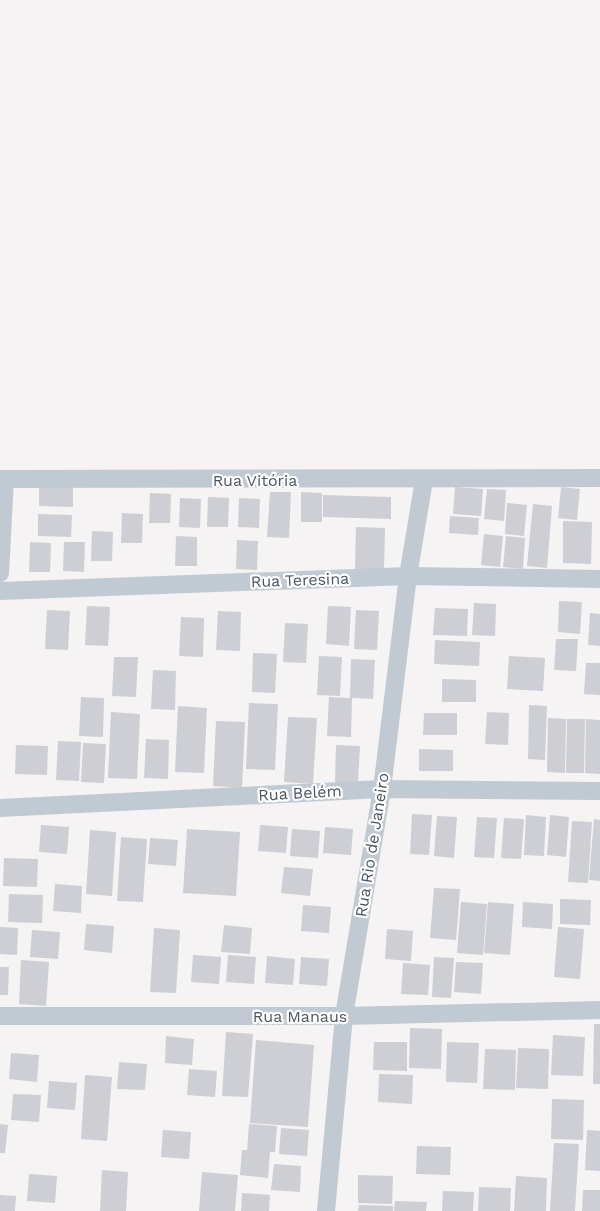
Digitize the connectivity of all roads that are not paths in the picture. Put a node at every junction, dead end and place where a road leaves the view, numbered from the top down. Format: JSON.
{"nodes":[{"id":1,"x":600,"y":478,"type":"edge"},
{"id":2,"x":2,"y":479,"type":"edge"},
{"id":3,"x":424,"y":480,"type":"junction"},
{"id":4,"x":0,"y":573,"type":"edge"},
{"id":5,"x":408,"y":576,"type":"junction"},
{"id":6,"x":600,"y":579,"type":"edge"},
{"id":7,"x":0,"y":591,"type":"edge"},
{"id":8,"x":382,"y":789,"type":"junction"},
{"id":9,"x":600,"y":791,"type":"edge"},
{"id":10,"x":0,"y":808,"type":"edge"},
{"id":11,"x":600,"y":1010,"type":"edge"},
{"id":12,"x":0,"y":1016,"type":"edge"},
{"id":13,"x":344,"y":1016,"type":"junction"},
{"id":14,"x":326,"y":1211,"type":"edge"}],
"edges":[{"from":1,"to":3,"type":"street","name":"Rua Vitória"},
{"from":2,"to":3,"type":"street","name":"Rua Vitória"},
{"from":2,"to":4,"type":"street","name":"Rua Vitória"},
{"from":3,"to":5,"type":"street","name":"Rua Rio de Janeiro"},
{"from":5,"to":6,"type":"street","name":"Rua Teresina"},
{"from":5,"to":7,"type":"street","name":"Rua Teresina"},
{"from":5,"to":8,"type":"street","name":"Rua Rio de Janeiro"},
{"from":8,"to":9,"type":"street","name":"Rua Belém"},
{"from":8,"to":10,"type":"street","name":"Rua Belém"},
{"from":8,"to":13,"type":"street","name":"Rua Rio de Janeiro"},
{"from":11,"to":13,"type":"street","name":"Rua Manaus"},
{"from":12,"to":13,"type":"street","name":"Rua Manaus"},
{"from":13,"to":14,"type":"street","name":"Rua Rio de Janeiro"}]}
